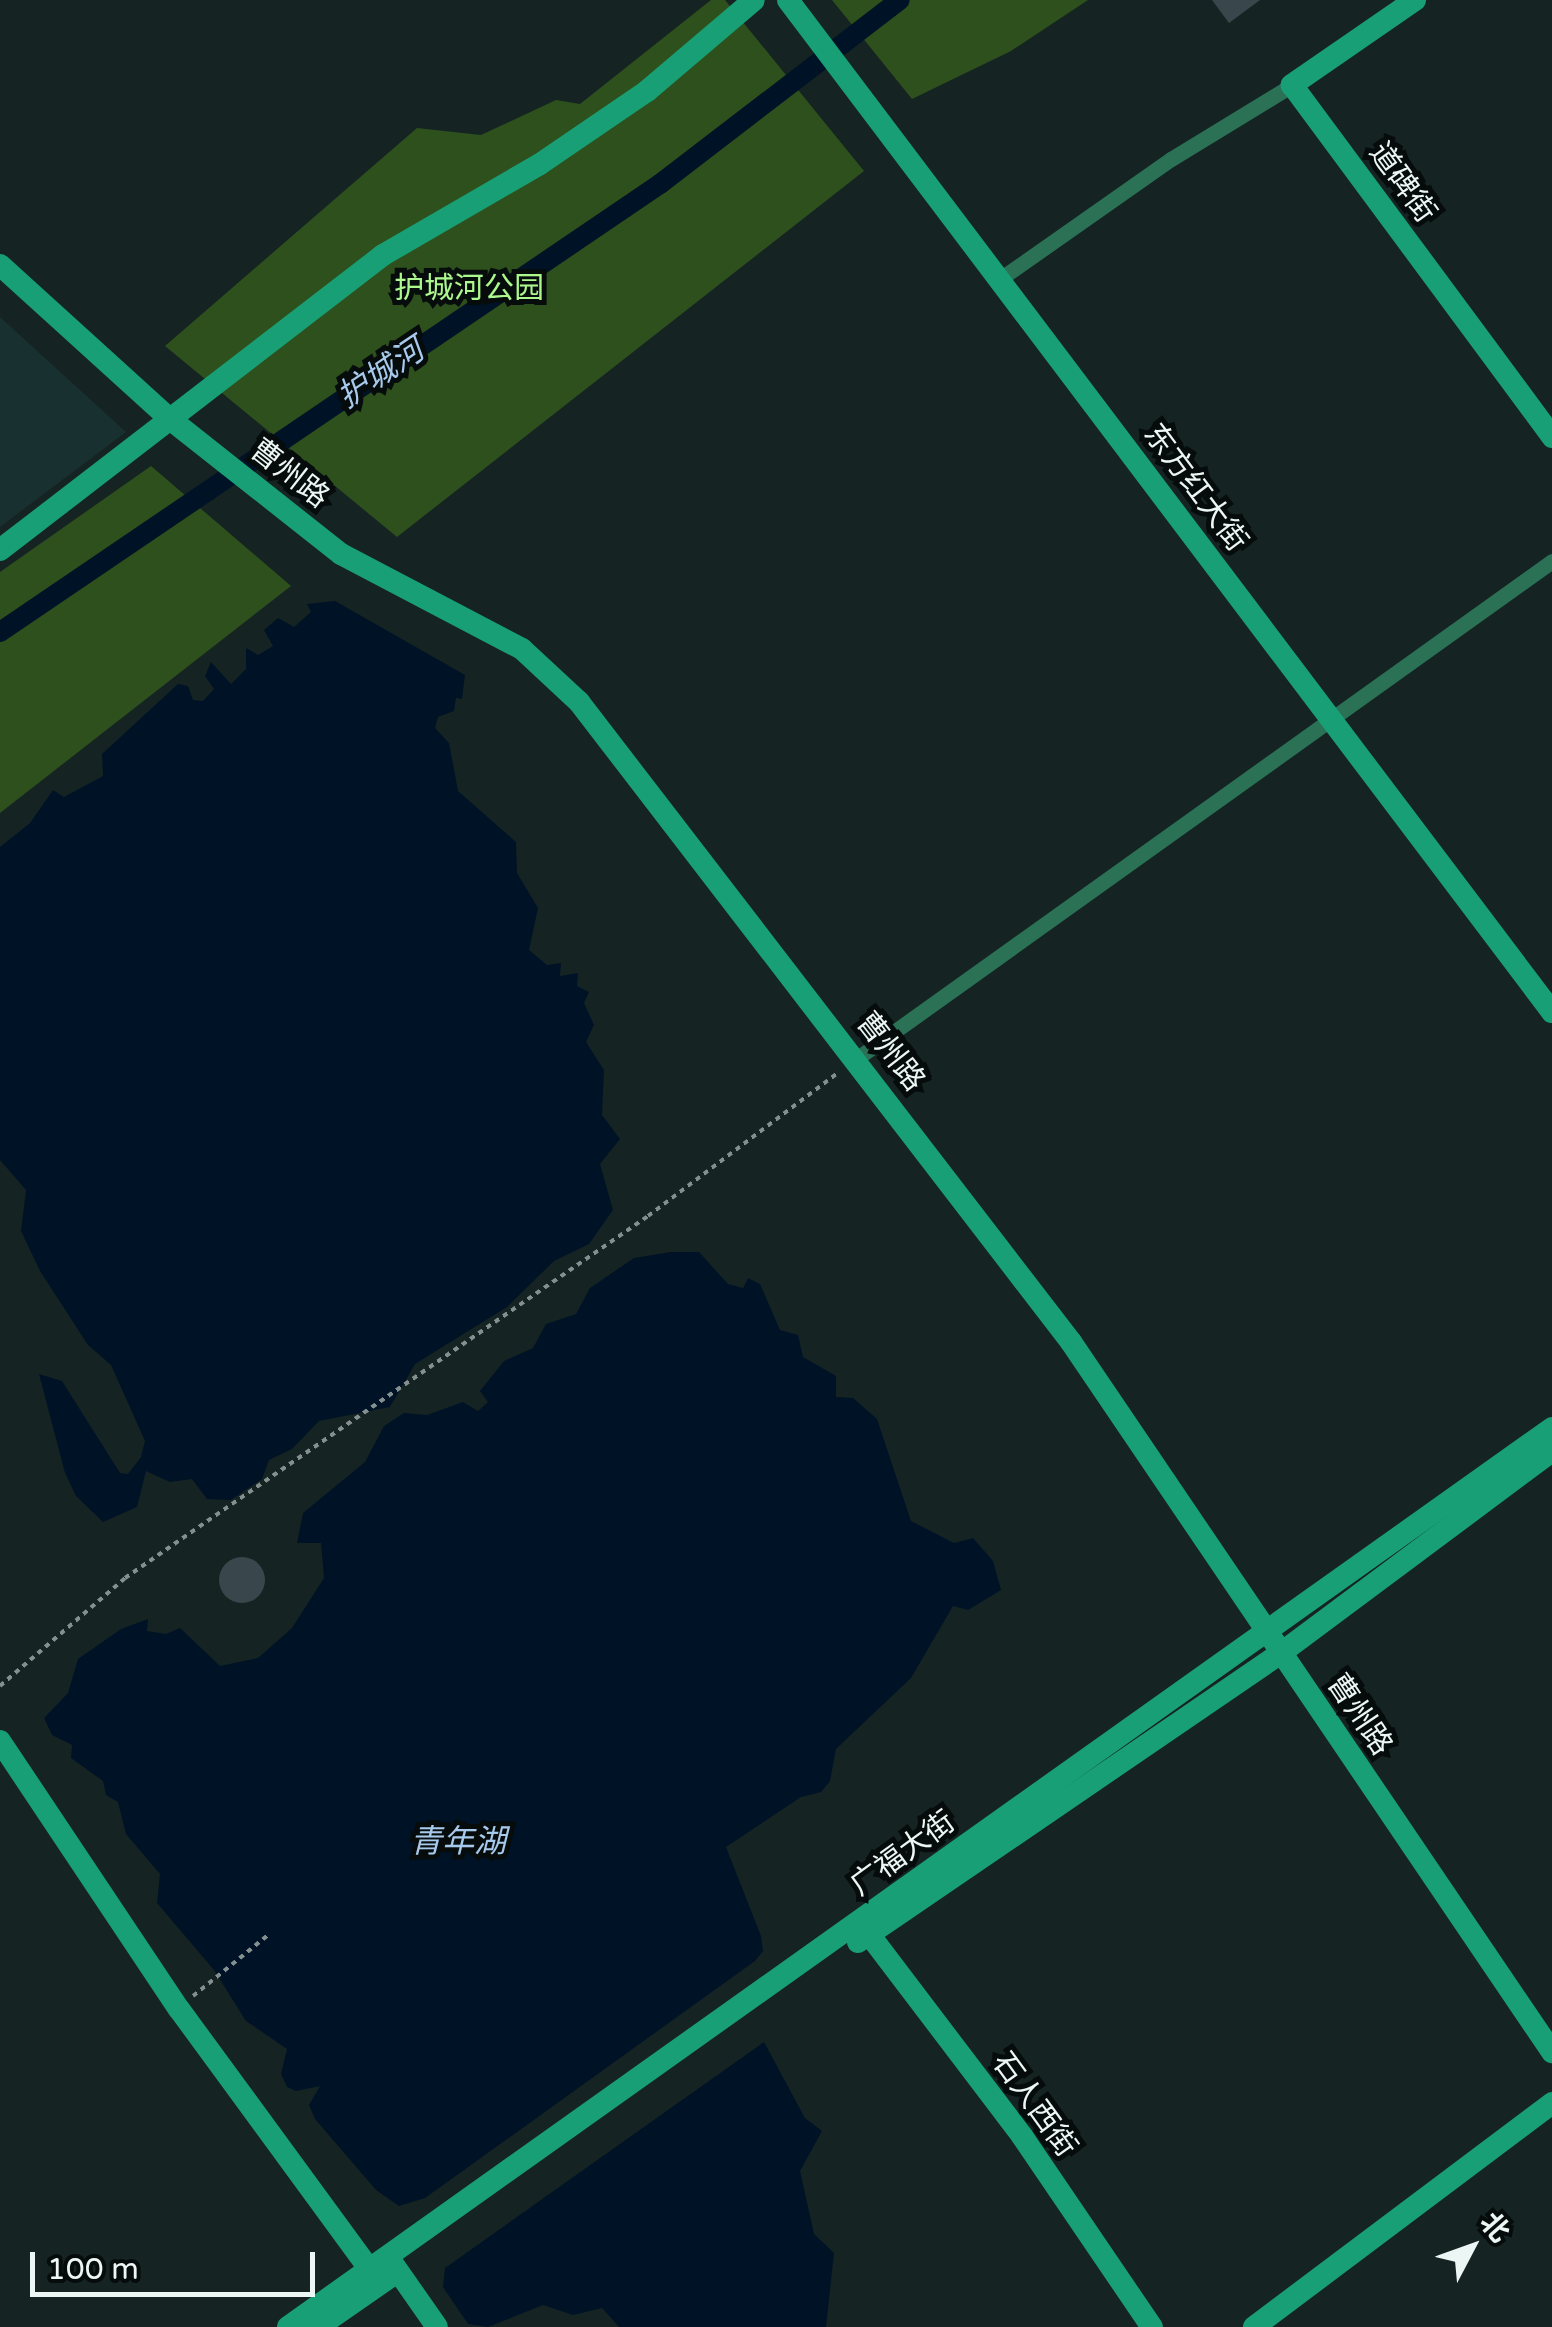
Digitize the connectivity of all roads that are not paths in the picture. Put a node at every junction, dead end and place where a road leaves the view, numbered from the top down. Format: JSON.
{"nodes":[{"id":1,"x":754,"y":0,"type":"edge"},
{"id":2,"x":788,"y":0,"type":"edge"},
{"id":3,"x":1416,"y":0,"type":"edge"},
{"id":4,"x":1292,"y":85,"type":"junction"},
{"id":5,"x":0,"y":265,"type":"edge"},
{"id":6,"x":1000,"y":280,"type":"junction"},
{"id":7,"x":177,"y":424,"type":"junction"},
{"id":8,"x":1552,"y":437,"type":"edge"},
{"id":9,"x":0,"y":550,"type":"edge"},
{"id":10,"x":1552,"y":561,"type":"edge"},
{"id":11,"x":1330,"y":716,"type":"junction"},
{"id":12,"x":1552,"y":1012,"type":"edge"},
{"id":13,"x":856,"y":1059,"type":"junction"},
{"id":14,"x":1552,"y":1428,"type":"edge"},
{"id":15,"x":1552,"y":1452,"type":"edge"},
{"id":16,"x":1266,"y":1632,"type":"junction"},
{"id":17,"x":1281,"y":1653,"type":"junction"},
{"id":18,"x":0,"y":1741,"type":"edge"},
{"id":19,"x":864,"y":1929,"type":"junction"},
{"id":20,"x":1552,"y":2052,"type":"edge"},
{"id":21,"x":1552,"y":2103,"type":"edge"},
{"id":22,"x":386,"y":2267,"type":"junction"},
{"id":23,"x":288,"y":2327,"type":"edge"},
{"id":24,"x":318,"y":2327,"type":"edge"},
{"id":25,"x":437,"y":2327,"type":"edge"},
{"id":26,"x":1152,"y":2327,"type":"edge"},
{"id":27,"x":1254,"y":2327,"type":"edge"}],
"edges":[{"from":1,"to":7,"type":"main road"},
{"from":2,"to":6,"type":"main road","name":"东方红大街"},
{"from":3,"to":4,"type":"main road"},
{"from":4,"to":6,"type":"street"},
{"from":4,"to":8,"type":"main road","name":"道碑街"},
{"from":5,"to":7,"type":"main road","name":"曹州路"},
{"from":6,"to":11,"type":"main road","name":"东方红大街"},
{"from":7,"to":9,"type":"main road"},
{"from":7,"to":13,"type":"main road","name":"曹州路"},
{"from":10,"to":11,"type":"street"},
{"from":11,"to":12,"type":"main road","name":"东方红大街"},
{"from":11,"to":13,"type":"street"},
{"from":13,"to":16,"type":"main road","name":"曹州路"},
{"from":14,"to":16,"type":"main road","name":"广福大街"},
{"from":15,"to":17,"type":"main road","name":"广福大街"},
{"from":16,"to":17,"type":"main road","name":"曹州路"},
{"from":16,"to":19,"type":"main road","name":"广福大街"},
{"from":17,"to":19,"type":"main road","name":"广福大街"},
{"from":17,"to":20,"type":"main road","name":"曹州路"},
{"from":18,"to":22,"type":"main road"},
{"from":19,"to":22,"type":"main road","name":"广福大街"},
{"from":19,"to":26,"type":"main road","name":"石人西街"},
{"from":21,"to":27,"type":"main road"},
{"from":22,"to":23,"type":"main road","name":"广福大街"},
{"from":22,"to":24,"type":"main road","name":"广福大街"},
{"from":22,"to":25,"type":"main road"}]}
